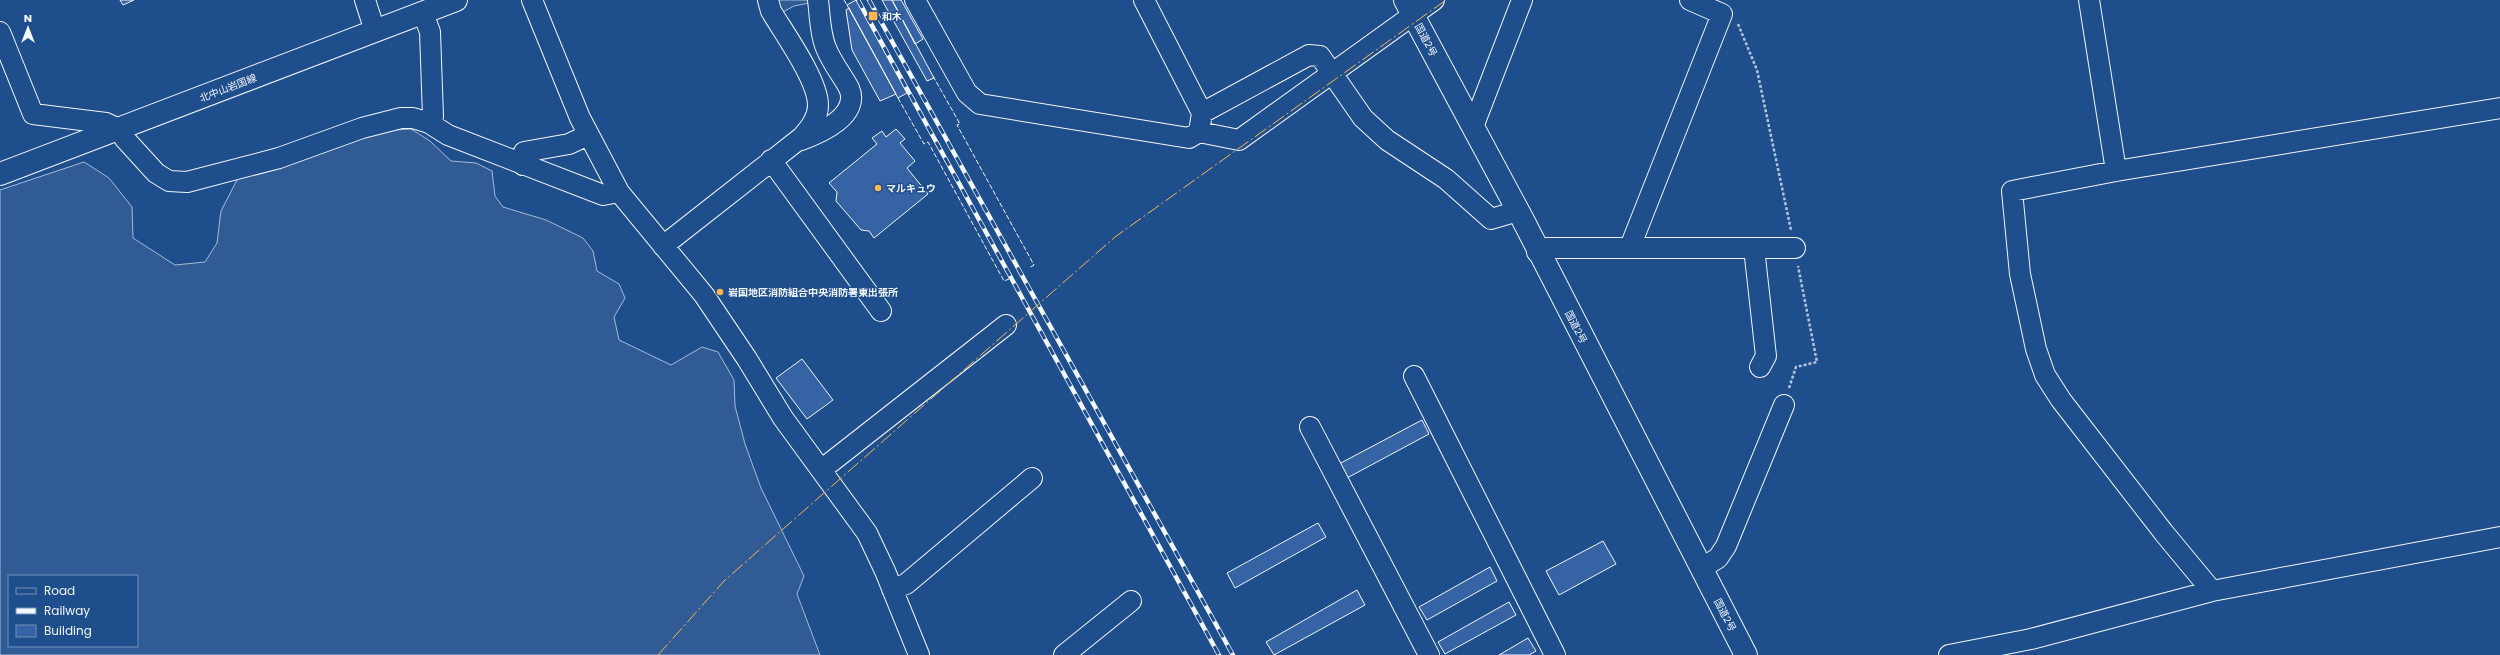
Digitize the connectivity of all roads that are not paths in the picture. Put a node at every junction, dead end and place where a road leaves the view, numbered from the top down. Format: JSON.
{"nodes":[{"id":1,"x":365,"y":0,"type":"edge"},
{"id":2,"x":456,"y":0,"type":"edge"},
{"id":3,"x":768,"y":0,"type":"edge"},
{"id":4,"x":818,"y":0,"type":"edge"},
{"id":5,"x":915,"y":0,"type":"edge"},
{"id":6,"x":1144,"y":0,"type":"edge"},
{"id":7,"x":1434,"y":0,"type":"edge"},
{"id":8,"x":1522,"y":0,"type":"edge"},
{"id":9,"x":1690,"y":0,"type":"edge"},
{"id":10,"x":2089,"y":0,"type":"edge"},
{"id":11,"x":536,"y":1,"type":"edge"},
{"id":12,"x":1409,"y":8,"type":"edge"},
{"id":13,"x":423,"y":13,"type":"junction"},
{"id":14,"x":375,"y":31,"type":"junction"},
{"id":15,"x":0,"y":32,"type":"edge"},
{"id":16,"x":837,"y":69,"type":"junction"},
{"id":17,"x":1333,"y":73,"type":"junction"},
{"id":18,"x":812,"y":83,"type":"junction"},
{"id":19,"x":2500,"y":108,"type":"edge"},
{"id":20,"x":1200,"y":122,"type":"junction"},
{"id":21,"x":429,"y":123,"type":"junction"},
{"id":22,"x":1473,"y":127,"type":"junction"},
{"id":23,"x":120,"y":129,"type":"junction"},
{"id":24,"x":588,"y":135,"type":"junction"},
{"id":25,"x":789,"y":147,"type":"junction"},
{"id":26,"x":771,"y":160,"type":"junction"},
{"id":27,"x":523,"y":165,"type":"junction"},
{"id":28,"x":2116,"y":171,"type":"junction"},
{"id":29,"x":0,"y":174,"type":"edge"},
{"id":30,"x":619,"y":192,"type":"junction"},
{"id":31,"x":1518,"y":211,"type":"junction"},
{"id":32,"x":662,"y":246,"type":"junction"},
{"id":33,"x":1632,"y":248,"type":"junction"},
{"id":34,"x":1754,"y":248,"type":"junction"},
{"id":35,"x":1795,"y":248,"type":"road end"},
{"id":36,"x":1537,"y":252,"type":"junction"},
{"id":37,"x":881,"y":311,"type":"dead end"},
{"id":38,"x":1006,"y":325,"type":"dead end"},
{"id":39,"x":1760,"y":367,"type":"dead end"},
{"id":40,"x":1414,"y":376,"type":"dead end"},
{"id":41,"x":1784,"y":405,"type":"road end"},
{"id":42,"x":1310,"y":426,"type":"dead end"},
{"id":43,"x":821,"y":470,"type":"junction"},
{"id":44,"x":1032,"y":478,"type":"dead end"},
{"id":45,"x":2500,"y":537,"type":"edge"},
{"id":46,"x":1702,"y":568,"type":"junction"},
{"id":47,"x":892,"y":590,"type":"junction"},
{"id":48,"x":2212,"y":591,"type":"junction"},
{"id":49,"x":1132,"y":601,"type":"dead end"},
{"id":50,"x":919,"y":655,"type":"edge"},
{"id":51,"x":1064,"y":655,"type":"edge"},
{"id":52,"x":1429,"y":655,"type":"edge"},
{"id":53,"x":1555,"y":655,"type":"edge"},
{"id":54,"x":1746,"y":655,"type":"edge"},
{"id":55,"x":1949,"y":655,"type":"edge"}],
"edges":[{"from":1,"to":14,"type":"street"},
{"from":2,"to":13,"type":"main road","name":"北中山岩国線"},
{"from":3,"to":18,"type":"street"},
{"from":4,"to":16,"type":"street"},
{"from":5,"to":20,"type":"street"},
{"from":6,"to":20,"type":"street"},
{"from":7,"to":12,"type":"street"},
{"from":8,"to":22,"type":"street"},
{"from":9,"to":33,"type":"street"},
{"from":10,"to":28,"type":"street"},
{"from":11,"to":24,"type":"street"},
{"from":12,"to":17,"type":"street"},
{"from":12,"to":22,"type":"main road","name":"国道2号"},
{"from":13,"to":14,"type":"main road","name":"北中山岩国線"},
{"from":13,"to":21,"type":"street"},
{"from":14,"to":23,"type":"main road","name":"北中山岩国線"},
{"from":15,"to":23,"type":"street"},
{"from":16,"to":18,"type":"street"},
{"from":16,"to":25,"type":"street"},
{"from":17,"to":20,"type":"street"},
{"from":17,"to":20,"type":"street"},
{"from":17,"to":31,"type":"street"},
{"from":18,"to":25,"type":"street"},
{"from":19,"to":28,"type":"street"},
{"from":21,"to":23,"type":"street"},
{"from":21,"to":27,"type":"street"},
{"from":22,"to":31,"type":"main road","name":"国道2号"},
{"from":23,"to":29,"type":"main road","name":"北中山岩国線"},
{"from":24,"to":27,"type":"street"},
{"from":24,"to":30,"type":"street"},
{"from":25,"to":26,"type":"street"},
{"from":26,"to":32,"type":"street"},
{"from":26,"to":37,"type":"street"},
{"from":27,"to":30,"type":"street"},
{"from":28,"to":48,"type":"street"},
{"from":30,"to":32,"type":"street"},
{"from":31,"to":36,"type":"main road","name":"国道2号"},
{"from":32,"to":43,"type":"street"},
{"from":33,"to":34,"type":"street"},
{"from":33,"to":36,"type":"street"},
{"from":34,"to":35,"type":"street"},
{"from":34,"to":39,"type":"street"},
{"from":36,"to":46,"type":"main road","name":"国道2号"},
{"from":38,"to":43,"type":"street"},
{"from":40,"to":53,"type":"street"},
{"from":41,"to":46,"type":"street"},
{"from":42,"to":52,"type":"street"},
{"from":43,"to":47,"type":"street"},
{"from":44,"to":47,"type":"street"},
{"from":45,"to":48,"type":"street"},
{"from":46,"to":54,"type":"main road","name":"国道2号"},
{"from":47,"to":50,"type":"street"},
{"from":48,"to":55,"type":"street"},
{"from":49,"to":51,"type":"street"}]}
